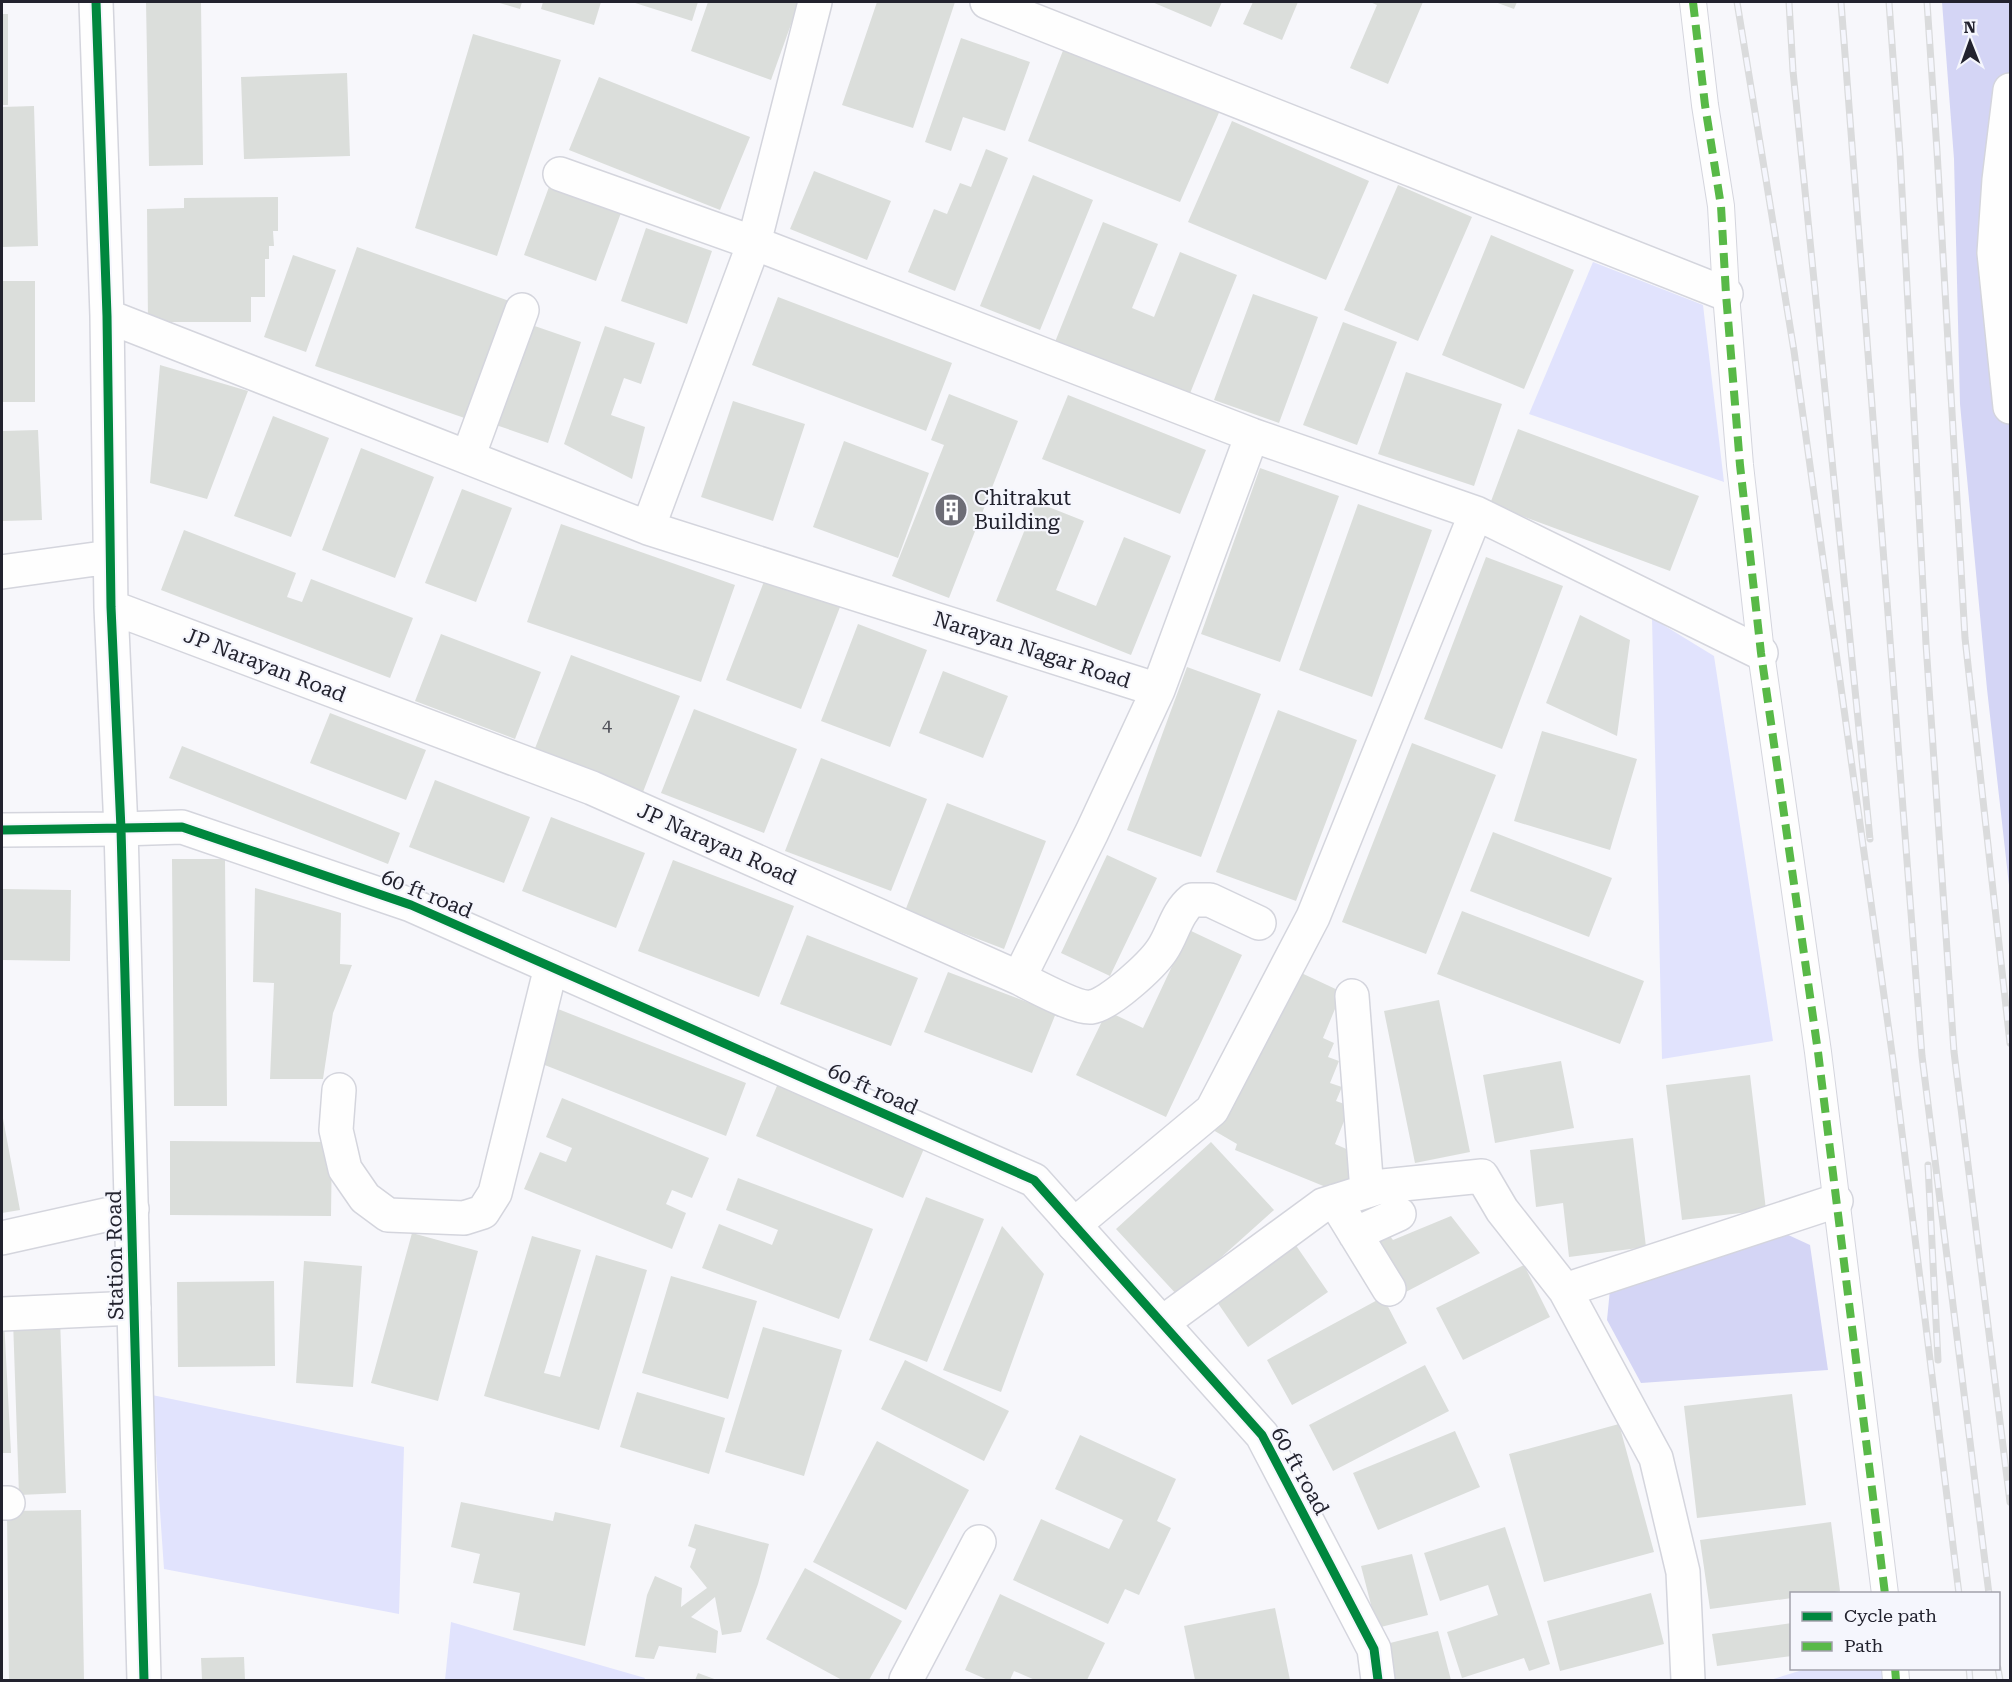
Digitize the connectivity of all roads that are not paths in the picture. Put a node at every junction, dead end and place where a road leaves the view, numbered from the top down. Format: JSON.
{"nodes":[{"id":1,"x":96,"y":2,"type":"edge"},
{"id":2,"x":815,"y":2,"type":"edge"},
{"id":3,"x":987,"y":2,"type":"edge"},
{"id":4,"x":1693,"y":2,"type":"edge"},
{"id":5,"x":2010,"y":91,"type":"edge"},
{"id":6,"x":560,"y":174,"type":"dead end"},
{"id":7,"x":754,"y":243,"type":"junction"},
{"id":8,"x":2002,"y":256,"type":"edge"},
{"id":9,"x":1726,"y":294,"type":"junction"},
{"id":10,"x":522,"y":310,"type":"dead end"},
{"id":11,"x":107,"y":316,"type":"junction"},
{"id":12,"x":2010,"y":407,"type":"edge"},
{"id":13,"x":1252,"y":435,"type":"junction"},
{"id":14,"x":468,"y":457,"type":"junction"},
{"id":15,"x":1476,"y":513,"type":"junction"},
{"id":16,"x":648,"y":528,"type":"junction"},
{"id":17,"x":110,"y":557,"type":"junction"},
{"id":18,"x":2,"y":572,"type":"edge"},
{"id":19,"x":111,"y":607,"type":"junction"},
{"id":20,"x":1761,"y":653,"type":"junction"},
{"id":21,"x":1158,"y":690,"type":"junction"},
{"id":22,"x":122,"y":829,"type":"junction"},
{"id":23,"x":2,"y":830,"type":"edge"},
{"id":24,"x":1260,"y":922,"type":"dead end"},
{"id":25,"x":551,"y":967,"type":"junction"},
{"id":26,"x":1019,"y":978,"type":"junction"},
{"id":27,"x":1352,"y":996,"type":"dead end"},
{"id":28,"x":339,"y":1090,"type":"dead end"},
{"id":29,"x":1367,"y":1191,"type":"junction"},
{"id":30,"x":1335,"y":1201,"type":"junction"},
{"id":31,"x":1836,"y":1201,"type":"junction"},
{"id":32,"x":132,"y":1209,"type":"junction"},
{"id":33,"x":1399,"y":1214,"type":"dead end"},
{"id":34,"x":1074,"y":1225,"type":"junction"},
{"id":35,"x":1355,"y":1234,"type":"junction"},
{"id":36,"x":2,"y":1238,"type":"edge"},
{"id":37,"x":1389,"y":1289,"type":"dead end"},
{"id":38,"x":1565,"y":1290,"type":"junction"},
{"id":39,"x":134,"y":1308,"type":"junction"},
{"id":40,"x":2,"y":1314,"type":"edge"},
{"id":41,"x":1162,"y":1323,"type":"junction"},
{"id":42,"x":979,"y":1542,"type":"dead end"},
{"id":43,"x":1885,"y":1592,"type":"edge"},
{"id":44,"x":144,"y":1680,"type":"edge"},
{"id":45,"x":906,"y":1680,"type":"edge"},
{"id":46,"x":1378,"y":1680,"type":"edge"},
{"id":47,"x":1688,"y":1680,"type":"edge"}],
"edges":[{"from":1,"to":11,"type":"street","name":"Station Road"},
{"from":2,"to":7,"type":"street"},
{"from":3,"to":9,"type":"street"},
{"from":4,"to":9,"type":"street"},
{"from":5,"to":8,"type":"street"},
{"from":6,"to":7,"type":"street"},
{"from":7,"to":13,"type":"street"},
{"from":7,"to":16,"type":"street"},
{"from":8,"to":12,"type":"street"},
{"from":9,"to":20,"type":"street"},
{"from":10,"to":14,"type":"street"},
{"from":11,"to":14,"type":"street","name":"Narayan Nagar Road"},
{"from":11,"to":17,"type":"street","name":"Station Road"},
{"from":13,"to":15,"type":"street"},
{"from":13,"to":21,"type":"street","name":"Narayan Nagar Road"},
{"from":14,"to":16,"type":"street","name":"Narayan Nagar Road"},
{"from":15,"to":20,"type":"street"},
{"from":15,"to":34,"type":"street"},
{"from":16,"to":21,"type":"street","name":"Narayan Nagar Road"},
{"from":17,"to":18,"type":"street"},
{"from":17,"to":19,"type":"street","name":"Station Road"},
{"from":19,"to":22,"type":"street","name":"Station Road"},
{"from":19,"to":26,"type":"street","name":"JP Narayan Road"},
{"from":20,"to":31,"type":"street"},
{"from":21,"to":26,"type":"street"},
{"from":22,"to":23,"type":"street","name":"60 ft road"},
{"from":22,"to":25,"type":"street","name":"60 ft road"},
{"from":22,"to":32,"type":"street","name":"Station Road"},
{"from":24,"to":26,"type":"street","name":"JP Narayan Road"},
{"from":25,"to":28,"type":"street"},
{"from":25,"to":34,"type":"street","name":"60 ft road"},
{"from":27,"to":29,"type":"street"},
{"from":29,"to":30,"type":"street"},
{"from":29,"to":38,"type":"street"},
{"from":30,"to":35,"type":"street"},
{"from":30,"to":41,"type":"street"},
{"from":31,"to":38,"type":"street"},
{"from":31,"to":43,"type":"street"},
{"from":32,"to":36,"type":"street"},
{"from":32,"to":39,"type":"street","name":"Station Road"},
{"from":33,"to":35,"type":"street"},
{"from":34,"to":41,"type":"street","name":"60 ft road"},
{"from":35,"to":37,"type":"street"},
{"from":38,"to":47,"type":"street"},
{"from":39,"to":40,"type":"street"},
{"from":39,"to":44,"type":"street","name":"Station Road"},
{"from":41,"to":46,"type":"street","name":"60 ft road"},
{"from":42,"to":45,"type":"street"}]}
